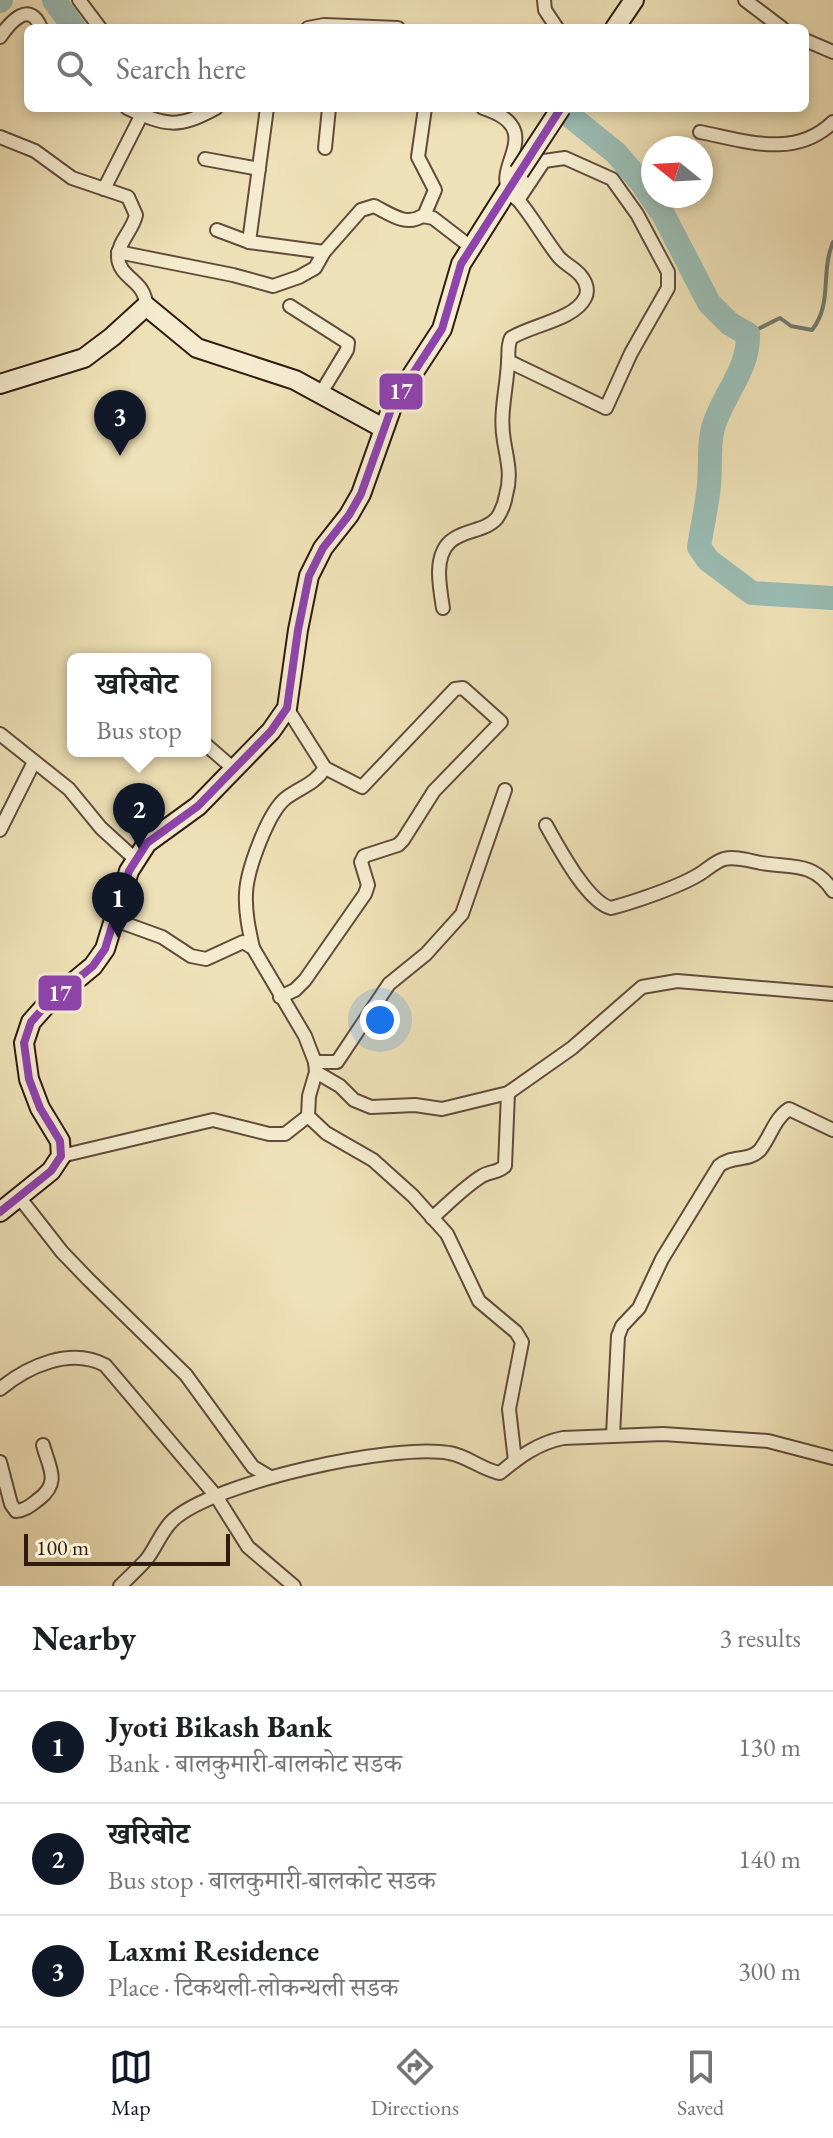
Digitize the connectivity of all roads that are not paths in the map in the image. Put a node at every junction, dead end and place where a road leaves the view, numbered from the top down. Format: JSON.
{"nodes":[{"id":1,"x":79,"y":0,"type":"edge"},
{"id":2,"x":544,"y":0,"type":"edge"},
{"id":3,"x":634,"y":0,"type":"edge"},
{"id":4,"x":745,"y":0,"type":"edge"},
{"id":5,"x":40,"y":24,"type":"edge"},
{"id":6,"x":97,"y":24,"type":"edge"},
{"id":7,"x":554,"y":24,"type":"edge"},
{"id":8,"x":618,"y":24,"type":"edge"},
{"id":9,"x":777,"y":24,"type":"edge"},
{"id":10,"x":0,"y":37,"type":"edge"},
{"id":11,"x":809,"y":41,"type":"edge"},
{"id":12,"x":831,"y":48,"type":"edge"},
{"id":13,"x":135,"y":112,"type":"edge"},
{"id":14,"x":207,"y":112,"type":"edge"},
{"id":15,"x":266,"y":112,"type":"edge"},
{"id":16,"x":329,"y":112,"type":"edge"},
{"id":17,"x":424,"y":112,"type":"edge"},
{"id":18,"x":496,"y":112,"type":"edge"},
{"id":19,"x":558,"y":112,"type":"edge"},
{"id":20,"x":139,"y":120,"type":"dead end"},
{"id":21,"x":833,"y":122,"type":"edge"},
{"id":22,"x":700,"y":132,"type":"dead end"},
{"id":23,"x":0,"y":137,"type":"edge"},
{"id":24,"x":516,"y":141,"type":"junction"},
{"id":25,"x":325,"y":148,"type":"dead end"},
{"id":26,"x":205,"y":159,"type":"dead end"},
{"id":27,"x":544,"y":161,"type":"junction"},
{"id":28,"x":259,"y":169,"type":"junction"},
{"id":29,"x":104,"y":189,"type":"junction"},
{"id":30,"x":513,"y":196,"type":"junction"},
{"id":31,"x":426,"y":211,"type":"dead end"},
{"id":32,"x":217,"y":230,"type":"dead end"},
{"id":33,"x":249,"y":242,"type":"junction"},
{"id":34,"x":472,"y":248,"type":"junction"},
{"id":35,"x":118,"y":252,"type":"junction"},
{"id":36,"x":324,"y":252,"type":"junction"},
{"id":37,"x":146,"y":306,"type":"junction"},
{"id":38,"x":290,"y":306,"type":"dead end"},
{"id":39,"x":508,"y":361,"type":"junction"},
{"id":40,"x":0,"y":384,"type":"edge"},
{"id":41,"x":321,"y":393,"type":"junction"},
{"id":42,"x":383,"y":428,"type":"junction"},
{"id":43,"x":443,"y":608,"type":"dead end"},
{"id":44,"x":287,"y":708,"type":"junction"},
{"id":45,"x":0,"y":734,"type":"edge"},
{"id":46,"x":211,"y":749,"type":"edge"},
{"id":47,"x":34,"y":762,"type":"junction"},
{"id":48,"x":325,"y":768,"type":"junction"},
{"id":49,"x":234,"y":769,"type":"junction"},
{"id":50,"x":505,"y":790,"type":"dead end"},
{"id":51,"x":546,"y":825,"type":"dead end"},
{"id":52,"x":0,"y":830,"type":"edge"},
{"id":53,"x":135,"y":859,"type":"junction"},
{"id":54,"x":833,"y":891,"type":"edge"},
{"id":55,"x":115,"y":920,"type":"junction"},
{"id":56,"x":253,"y":948,"type":"junction"},
{"id":57,"x":833,"y":994,"type":"edge"},
{"id":58,"x":280,"y":997,"type":"junction"},
{"id":59,"x":315,"y":1067,"type":"junction"},
{"id":60,"x":508,"y":1093,"type":"junction"},
{"id":61,"x":308,"y":1116,"type":"junction"},
{"id":62,"x":833,"y":1130,"type":"edge"},
{"id":63,"x":61,"y":1156,"type":"junction"},
{"id":64,"x":19,"y":1197,"type":"junction"},
{"id":65,"x":0,"y":1212,"type":"edge"},
{"id":66,"x":432,"y":1218,"type":"junction"},
{"id":67,"x":0,"y":1389,"type":"edge"},
{"id":68,"x":613,"y":1435,"type":"junction"},
{"id":69,"x":43,"y":1445,"type":"dead end"},
{"id":70,"x":833,"y":1458,"type":"edge"},
{"id":71,"x":515,"y":1461,"type":"junction"},
{"id":72,"x":0,"y":1462,"type":"edge"},
{"id":73,"x":270,"y":1477,"type":"junction"},
{"id":74,"x":216,"y":1496,"type":"junction"},
{"id":75,"x":120,"y":1586,"type":"edge"},
{"id":76,"x":294,"y":1586,"type":"edge"}],
"edges":[{"from":1,"to":6,"type":"street"},
{"from":2,"to":7,"type":"street"},
{"from":3,"to":8,"type":"street"},
{"from":4,"to":9,"type":"street"},
{"from":5,"to":10,"type":"street"},
{"from":11,"to":12,"type":"street"},
{"from":13,"to":14,"type":"street"},
{"from":15,"to":28,"type":"street"},
{"from":16,"to":25,"type":"street"},
{"from":17,"to":31,"type":"street"},
{"from":18,"to":24,"type":"street"},
{"from":19,"to":30,"type":"street","bridge":true},
{"from":20,"to":29,"type":"street"},
{"from":21,"to":22,"type":"street"},
{"from":23,"to":29,"type":"street"},
{"from":24,"to":27,"type":"street"},
{"from":24,"to":30,"type":"street"},
{"from":26,"to":28,"type":"street"},
{"from":27,"to":30,"type":"street"},
{"from":27,"to":39,"type":"street"},
{"from":28,"to":33,"type":"street"},
{"from":29,"to":35,"type":"street"},
{"from":30,"to":34,"type":"street"},
{"from":30,"to":39,"type":"street"},
{"from":32,"to":33,"type":"street"},
{"from":33,"to":36,"type":"street"},
{"from":34,"to":36,"type":"street"},
{"from":34,"to":42,"type":"street"},
{"from":35,"to":36,"type":"street"},
{"from":35,"to":37,"type":"street"},
{"from":37,"to":40,"type":"street"},
{"from":37,"to":41,"type":"street"},
{"from":38,"to":41,"type":"street"},
{"from":39,"to":43,"type":"street"},
{"from":41,"to":42,"type":"street"},
{"from":42,"to":44,"type":"street"},
{"from":44,"to":48,"type":"street"},
{"from":44,"to":49,"type":"street"},
{"from":45,"to":47,"type":"street"},
{"from":46,"to":49,"type":"street"},
{"from":47,"to":52,"type":"street"},
{"from":47,"to":53,"type":"street"},
{"from":48,"to":56,"type":"street"},
{"from":48,"to":58,"type":"street"},
{"from":49,"to":53,"type":"street"},
{"from":50,"to":59,"type":"street"},
{"from":51,"to":54,"type":"street"},
{"from":53,"to":55,"type":"street"},
{"from":55,"to":56,"type":"street"},
{"from":55,"to":63,"type":"street"},
{"from":56,"to":58,"type":"street"},
{"from":57,"to":60,"type":"street"},
{"from":58,"to":59,"type":"street"},
{"from":59,"to":60,"type":"street"},
{"from":59,"to":61,"type":"street"},
{"from":60,"to":66,"type":"street"},
{"from":61,"to":63,"type":"street"},
{"from":61,"to":66,"type":"street"},
{"from":62,"to":68,"type":"street"},
{"from":63,"to":64,"type":"street"},
{"from":64,"to":65,"type":"street"},
{"from":64,"to":73,"type":"street"},
{"from":66,"to":71,"type":"street"},
{"from":67,"to":74,"type":"street"},
{"from":68,"to":70,"type":"street"},
{"from":68,"to":71,"type":"street"},
{"from":69,"to":72,"type":"street"},
{"from":71,"to":73,"type":"street"},
{"from":73,"to":74,"type":"street"},
{"from":74,"to":75,"type":"street"},
{"from":74,"to":76,"type":"street"}]}
